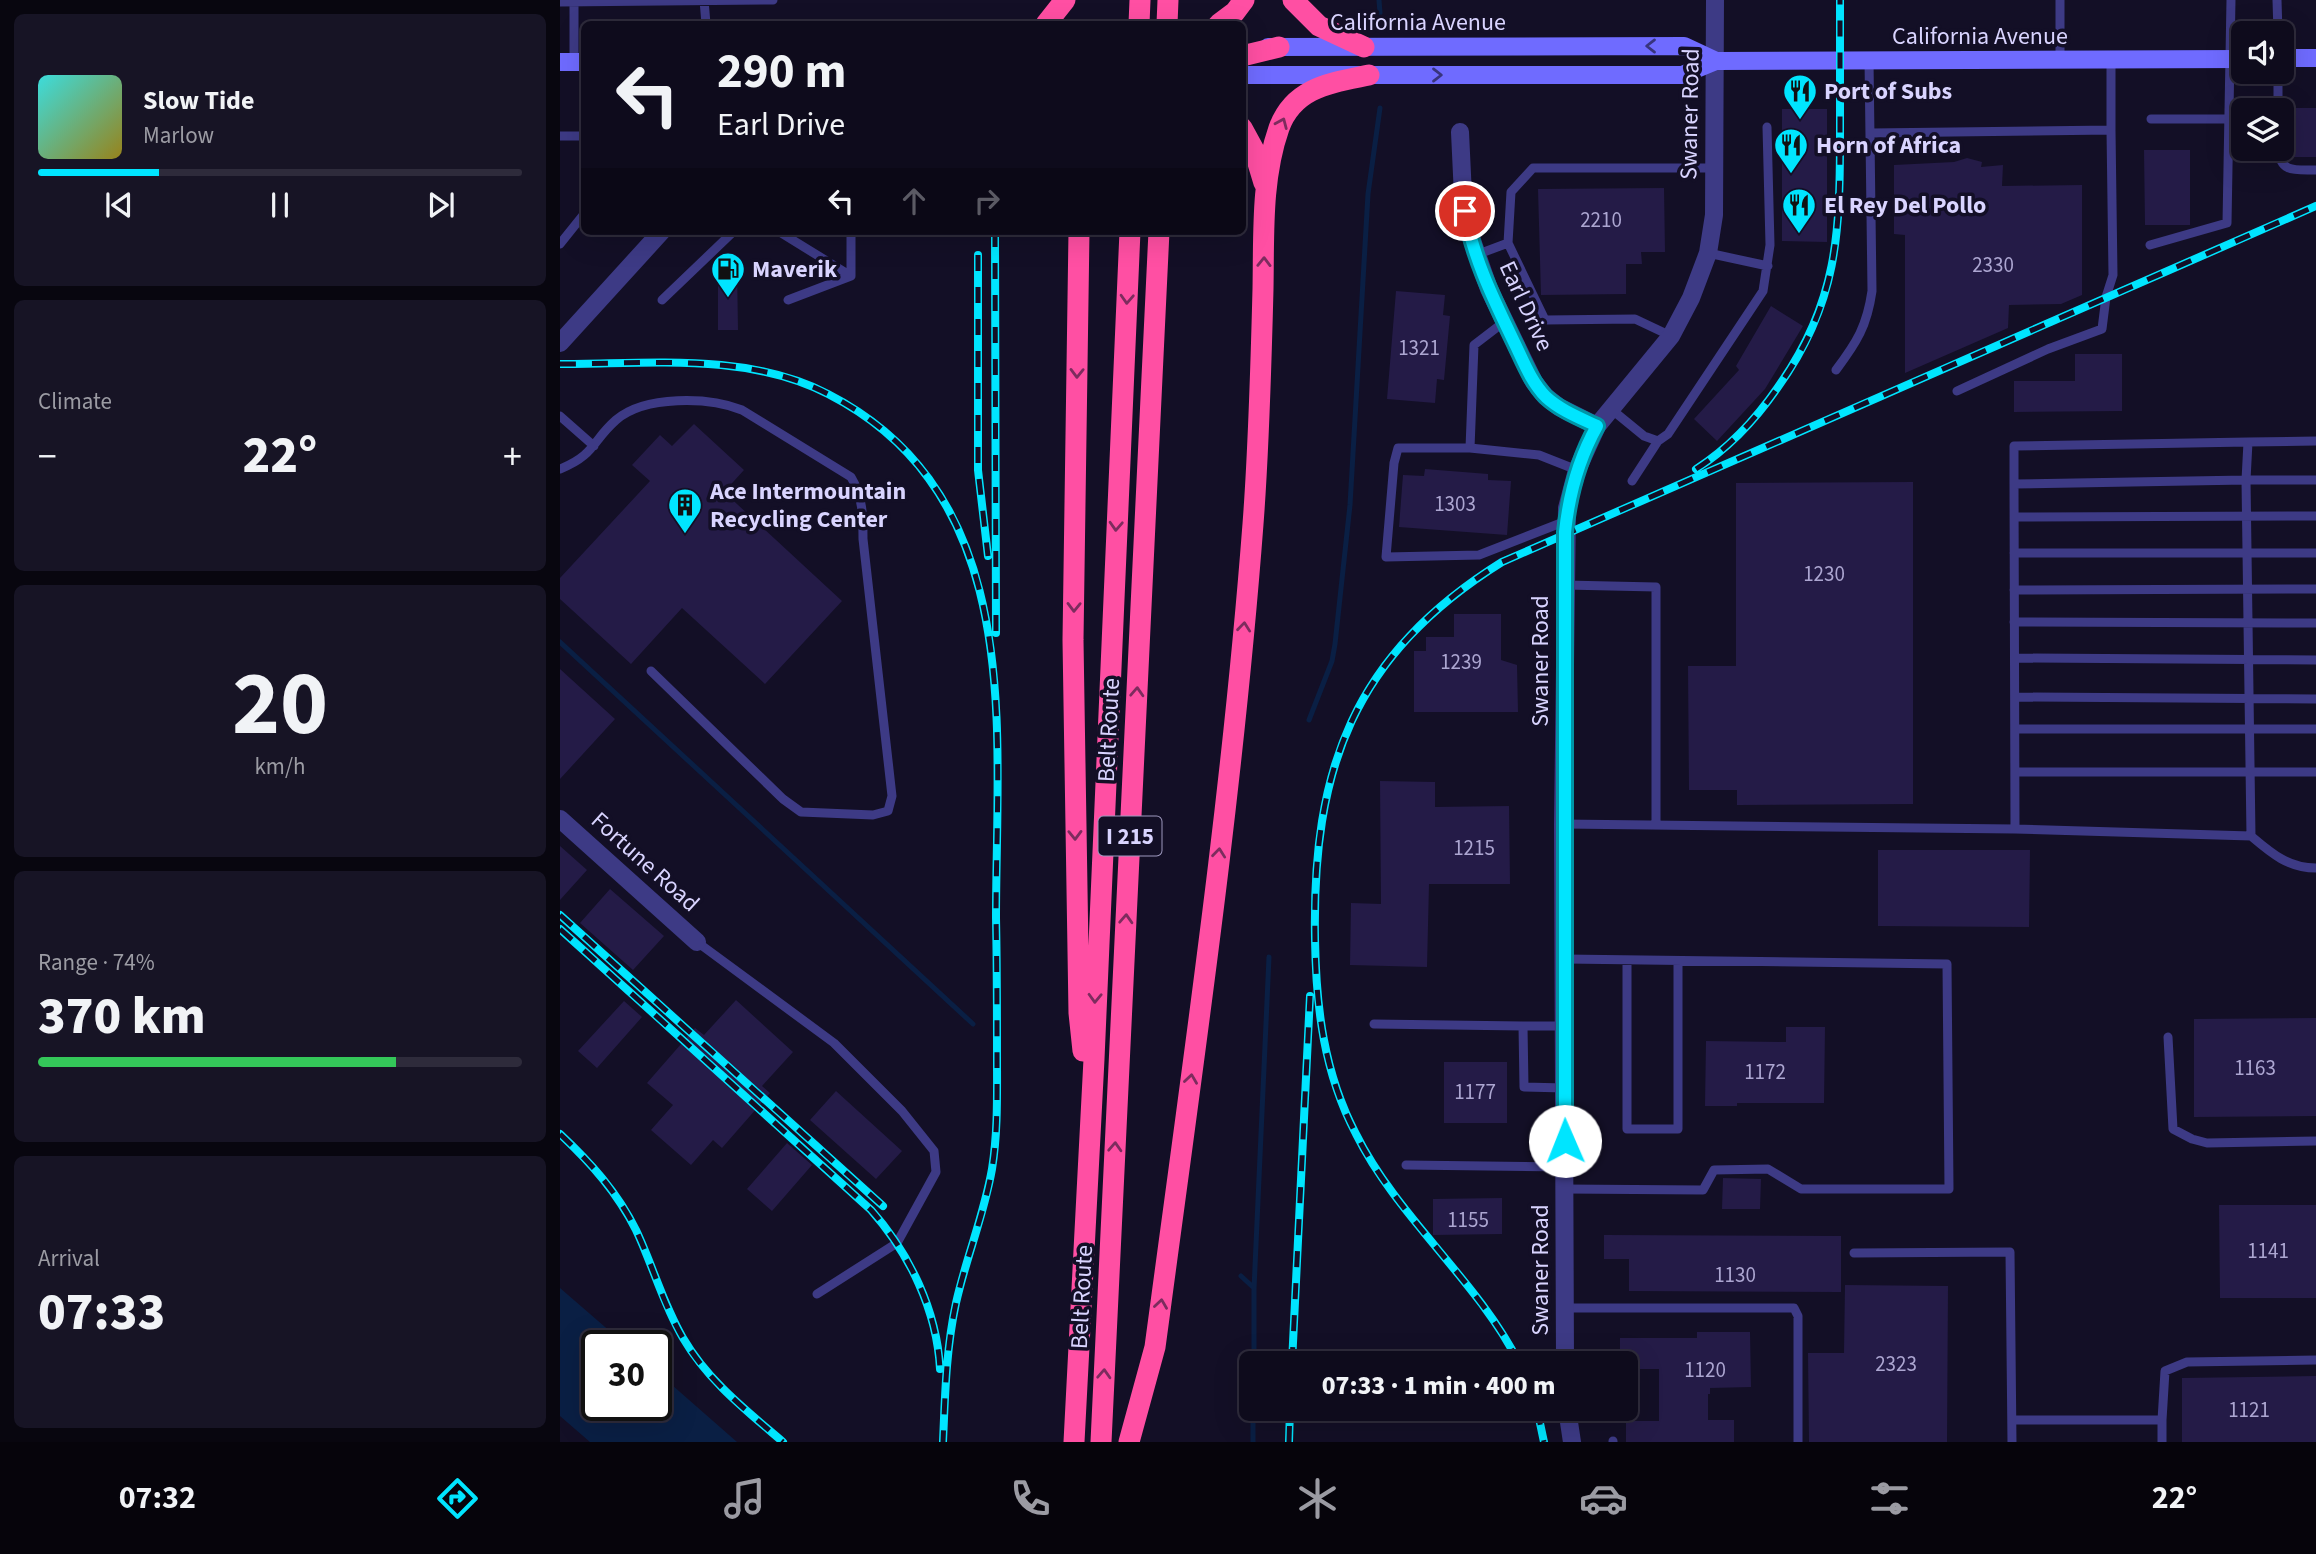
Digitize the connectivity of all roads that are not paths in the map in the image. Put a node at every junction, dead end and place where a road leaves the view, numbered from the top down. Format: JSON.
{"nodes":[{"id":1,"x":773,"y":0,"type":"edge"},
{"id":2,"x":1065,"y":0,"type":"edge"},
{"id":3,"x":1127,"y":0,"type":"edge"},
{"id":4,"x":1140,"y":0,"type":"edge"},
{"id":5,"x":1168,"y":0,"type":"edge"},
{"id":6,"x":1244,"y":0,"type":"edge"},
{"id":7,"x":1293,"y":0,"type":"edge"},
{"id":8,"x":1715,"y":0,"type":"edge"},
{"id":9,"x":2060,"y":0,"type":"edge"},
{"id":10,"x":2231,"y":0,"type":"edge"},
{"id":11,"x":2277,"y":0,"type":"edge"},
{"id":12,"x":580,"y":1,"type":"edge"},
{"id":13,"x":605,"y":1,"type":"edge"},
{"id":14,"x":622,"y":1,"type":"edge"},
{"id":15,"x":704,"y":1,"type":"edge"},
{"id":16,"x":560,"y":2,"type":"edge"},
{"id":17,"x":706,"y":21,"type":"edge"},
{"id":18,"x":1048,"y":21,"type":"edge"},
{"id":19,"x":1139,"y":21,"type":"edge"},
{"id":20,"x":1146,"y":21,"type":"edge"},
{"id":21,"x":1167,"y":21,"type":"edge"},
{"id":22,"x":1223,"y":21,"type":"edge"},
{"id":23,"x":2233,"y":21,"type":"edge"},
{"id":24,"x":2278,"y":21,"type":"edge"},
{"id":25,"x":1246,"y":47,"type":"edge"},
{"id":26,"x":1279,"y":47,"type":"junction"},
{"id":27,"x":1364,"y":47,"type":"junction"},
{"id":28,"x":1246,"y":54,"type":"edge"},
{"id":29,"x":2294,"y":58,"type":"edge"},
{"id":30,"x":2316,"y":58,"type":"edge"},
{"id":31,"x":2231,"y":59,"type":"edge"},
{"id":32,"x":1869,"y":60,"type":"junction"},
{"id":33,"x":2060,"y":60,"type":"junction"},
{"id":34,"x":2111,"y":60,"type":"junction"},
{"id":35,"x":1716,"y":61,"type":"junction"},
{"id":36,"x":573,"y":62,"type":"edge"},
{"id":37,"x":1246,"y":75,"type":"edge"},
{"id":38,"x":1369,"y":75,"type":"junction"},
{"id":39,"x":2235,"y":84,"type":"edge"},
{"id":40,"x":2151,"y":119,"type":"dead end"},
{"id":41,"x":2230,"y":119,"type":"junction"},
{"id":42,"x":1767,"y":127,"type":"dead end"},
{"id":43,"x":2111,"y":130,"type":"junction"},
{"id":44,"x":1460,"y":132,"type":"dead end"},
{"id":45,"x":1871,"y":133,"type":"junction"},
{"id":46,"x":1246,"y":135,"type":"edge"},
{"id":47,"x":560,"y":136,"type":"edge"},
{"id":48,"x":581,"y":136,"type":"edge"},
{"id":49,"x":2280,"y":161,"type":"edge"},
{"id":50,"x":1714,"y":168,"type":"junction"},
{"id":51,"x":2316,"y":170,"type":"edge"},
{"id":52,"x":1265,"y":189,"type":"junction"},
{"id":53,"x":581,"y":218,"type":"edge"},
{"id":54,"x":658,"y":235,"type":"edge"},
{"id":55,"x":730,"y":235,"type":"edge"},
{"id":56,"x":784,"y":235,"type":"edge"},
{"id":57,"x":851,"y":235,"type":"edge"},
{"id":58,"x":1079,"y":235,"type":"edge"},
{"id":59,"x":1130,"y":235,"type":"edge"},
{"id":60,"x":1159,"y":235,"type":"edge"},
{"id":61,"x":1508,"y":243,"type":"junction"},
{"id":62,"x":560,"y":244,"type":"edge"},
{"id":63,"x":2150,"y":245,"type":"dead end"},
{"id":64,"x":1708,"y":253,"type":"junction"},
{"id":65,"x":1476,"y":255,"type":"junction"},
{"id":66,"x":1768,"y":266,"type":"junction"},
{"id":67,"x":851,"y":276,"type":"junction"},
{"id":68,"x":662,"y":300,"type":"dead end"},
{"id":69,"x":788,"y":300,"type":"dead end"},
{"id":70,"x":1504,"y":321,"type":"junction"},
{"id":71,"x":1671,"y":336,"type":"junction"},
{"id":72,"x":560,"y":343,"type":"edge"},
{"id":73,"x":1836,"y":370,"type":"dead end"},
{"id":74,"x":1956,"y":391,"type":"dead end"},
{"id":75,"x":1610,"y":407,"type":"junction"},
{"id":76,"x":560,"y":416,"type":"edge"},
{"id":77,"x":1597,"y":426,"type":"junction"},
{"id":78,"x":1658,"y":441,"type":"junction"},
{"id":79,"x":2316,"y":441,"type":"edge"},
{"id":80,"x":2248,"y":442,"type":"junction"},
{"id":81,"x":594,"y":446,"type":"junction"},
{"id":82,"x":1470,"y":448,"type":"junction"},
{"id":83,"x":560,"y":469,"type":"edge"},
{"id":84,"x":1577,"y":470,"type":"junction"},
{"id":85,"x":2246,"y":480,"type":"junction"},
{"id":86,"x":2316,"y":480,"type":"edge"},
{"id":87,"x":1632,"y":481,"type":"dead end"},
{"id":88,"x":2014,"y":484,"type":"junction"},
{"id":89,"x":2316,"y":516,"type":"edge"},
{"id":90,"x":2014,"y":517,"type":"junction"},
{"id":91,"x":2247,"y":518,"type":"junction"},
{"id":92,"x":1566,"y":521,"type":"junction"},
{"id":93,"x":2316,"y":552,"type":"edge"},
{"id":94,"x":2014,"y":553,"type":"junction"},
{"id":95,"x":2247,"y":554,"type":"junction"},
{"id":96,"x":1565,"y":585,"type":"junction"},
{"id":97,"x":2316,"y":589,"type":"edge"},
{"id":98,"x":2014,"y":590,"type":"junction"},
{"id":99,"x":2248,"y":590,"type":"junction"},
{"id":100,"x":2014,"y":622,"type":"junction"},
{"id":101,"x":2316,"y":623,"type":"edge"},
{"id":102,"x":2248,"y":624,"type":"junction"},
{"id":103,"x":2015,"y":658,"type":"junction"},
{"id":104,"x":2249,"y":660,"type":"junction"},
{"id":105,"x":2316,"y":660,"type":"edge"},
{"id":106,"x":650,"y":671,"type":"dead end"},
{"id":107,"x":2015,"y":697,"type":"junction"},
{"id":108,"x":2249,"y":699,"type":"junction"},
{"id":109,"x":2316,"y":699,"type":"edge"},
{"id":110,"x":2015,"y":729,"type":"junction"},
{"id":111,"x":2250,"y":729,"type":"junction"},
{"id":112,"x":2316,"y":729,"type":"edge"},
{"id":113,"x":2015,"y":772,"type":"junction"},
{"id":114,"x":2250,"y":772,"type":"junction"},
{"id":115,"x":2316,"y":772,"type":"edge"},
{"id":116,"x":560,"y":819,"type":"edge"},
{"id":117,"x":1563,"y":824,"type":"junction"},
{"id":118,"x":1656,"y":825,"type":"junction"},
{"id":119,"x":2015,"y":829,"type":"junction"},
{"id":120,"x":2251,"y":836,"type":"junction"},
{"id":121,"x":2316,"y":868,"type":"edge"},
{"id":122,"x":697,"y":942,"type":"joint"},
{"id":123,"x":1565,"y":959,"type":"junction"},
{"id":124,"x":1627,"y":961,"type":"junction"},
{"id":125,"x":1678,"y":962,"type":"junction"},
{"id":126,"x":1374,"y":1024,"type":"dead end"},
{"id":127,"x":1523,"y":1026,"type":"junction"},
{"id":128,"x":1565,"y":1026,"type":"junction"},
{"id":129,"x":2168,"y":1037,"type":"dead end"},
{"id":130,"x":1565,"y":1088,"type":"junction"},
{"id":131,"x":1090,"y":1130,"type":"junction"},
{"id":132,"x":2316,"y":1141,"type":"edge"},
{"id":133,"x":1406,"y":1165,"type":"dead end"},
{"id":134,"x":1565,"y":1167,"type":"junction"},
{"id":135,"x":1565,"y":1189,"type":"junction"},
{"id":136,"x":1854,"y":1253,"type":"dead end"},
{"id":137,"x":817,"y":1294,"type":"dead end"},
{"id":138,"x":1564,"y":1308,"type":"junction"},
{"id":139,"x":1565,"y":1351,"type":"edge"},
{"id":140,"x":2316,"y":1360,"type":"edge"},
{"id":141,"x":2012,"y":1420,"type":"junction"},
{"id":142,"x":2162,"y":1420,"type":"junction"},
{"id":143,"x":1569,"y":1421,"type":"edge"},
{"id":144,"x":1074,"y":1442,"type":"edge"},
{"id":145,"x":1101,"y":1442,"type":"edge"},
{"id":146,"x":1129,"y":1442,"type":"edge"},
{"id":147,"x":1572,"y":1442,"type":"edge"},
{"id":148,"x":1798,"y":1442,"type":"edge"},
{"id":149,"x":2012,"y":1442,"type":"edge"},
{"id":150,"x":2162,"y":1442,"type":"edge"}],
"edges":[{"from":1,"to":15,"type":"lane"},
{"from":2,"to":18,"type":"highway"},
{"from":3,"to":20,"type":"highway"},
{"from":4,"to":19,"type":"highway","bridge":true},
{"from":5,"to":21,"type":"highway"},
{"from":6,"to":22,"type":"highway"},
{"from":7,"to":27,"type":"highway"},
{"from":8,"to":35,"type":"street","name":"Swaner Road"},
{"from":9,"to":33,"type":"lane"},
{"from":10,"to":23,"type":"lane"},
{"from":11,"to":24,"type":"lane"},
{"from":12,"to":13,"type":"lane"},
{"from":12,"to":16,"type":"lane"},
{"from":12,"to":36,"type":"lane"},
{"from":13,"to":14,"type":"lane"},
{"from":14,"to":15,"type":"lane"},
{"from":15,"to":17,"type":"lane"},
{"from":25,"to":26,"type":"main road","name":"California Avenue"},
{"from":26,"to":27,"type":"main road","name":"California Avenue"},
{"from":26,"to":28,"type":"highway"},
{"from":35,"to":27,"type":"main road","name":"California Avenue","one_way":true},
{"from":29,"to":30,"type":"main road"},
{"from":31,"to":34,"type":"main road","name":"California Avenue"},
{"from":32,"to":33,"type":"main road","name":"California Avenue"},
{"from":32,"to":35,"type":"main road","name":"California Avenue"},
{"from":32,"to":45,"type":"lane"},
{"from":33,"to":34,"type":"main road","name":"California Avenue"},
{"from":34,"to":43,"type":"lane"},
{"from":38,"to":35,"type":"main road","name":"California Avenue","one_way":true},
{"from":35,"to":50,"type":"street","name":"Swaner Road"},
{"from":37,"to":38,"type":"main road","name":"California Avenue"},
{"from":52,"to":38,"type":"highway","one_way":true},
{"from":39,"to":41,"type":"lane"},
{"from":40,"to":41,"type":"lane"},
{"from":41,"to":63,"type":"lane"},
{"from":42,"to":66,"type":"lane"},
{"from":43,"to":45,"type":"lane"},
{"from":43,"to":74,"type":"lane"},
{"from":44,"to":65,"type":"street","name":"Earl Drive"},
{"from":45,"to":73,"type":"lane"},
{"from":46,"to":52,"type":"highway"},
{"from":47,"to":48,"type":"lane"},
{"from":49,"to":51,"type":"lane"},
{"from":50,"to":61,"type":"lane"},
{"from":50,"to":64,"type":"street","name":"Swaner Road"},
{"from":146,"to":52,"type":"highway","one_way":true},
{"from":53,"to":62,"type":"lane"},
{"from":54,"to":72,"type":"street"},
{"from":55,"to":68,"type":"lane"},
{"from":56,"to":67,"type":"lane"},
{"from":57,"to":67,"type":"lane"},
{"from":58,"to":131,"type":"highway","one_way":true},
{"from":59,"to":131,"type":"highway","name":"Belt Route","number":"I 215","one_way":true},
{"from":145,"to":60,"type":"highway","name":"Belt Route","number":"I 215","one_way":true},
{"from":61,"to":65,"type":"lane"},
{"from":61,"to":71,"type":"lane"},
{"from":64,"to":66,"type":"lane"},
{"from":64,"to":71,"type":"street","name":"Swaner Road"},
{"from":65,"to":70,"type":"street","name":"Earl Drive"},
{"from":66,"to":78,"type":"lane"},
{"from":67,"to":69,"type":"lane"},
{"from":70,"to":77,"type":"street","name":"Earl Drive"},
{"from":70,"to":82,"type":"lane"},
{"from":71,"to":75,"type":"street","name":"Swaner Road"},
{"from":75,"to":77,"type":"street","name":"Swaner Road"},
{"from":75,"to":78,"type":"lane"},
{"from":76,"to":81,"type":"lane"},
{"from":77,"to":84,"type":"street","name":"Swaner Road"},
{"from":78,"to":87,"type":"lane"},
{"from":79,"to":80,"type":"lane"},
{"from":80,"to":85,"type":"lane"},
{"from":80,"to":88,"type":"lane"},
{"from":81,"to":83,"type":"lane"},
{"from":81,"to":106,"type":"lane"},
{"from":82,"to":84,"type":"lane"},
{"from":82,"to":92,"type":"lane"},
{"from":84,"to":92,"type":"street","name":"Swaner Road"},
{"from":85,"to":86,"type":"lane"},
{"from":85,"to":88,"type":"lane"},
{"from":85,"to":91,"type":"lane"},
{"from":88,"to":90,"type":"lane"},
{"from":89,"to":91,"type":"lane"},
{"from":90,"to":91,"type":"lane"},
{"from":90,"to":94,"type":"lane"},
{"from":91,"to":95,"type":"lane"},
{"from":92,"to":96,"type":"street","name":"Swaner Road"},
{"from":93,"to":95,"type":"lane"},
{"from":94,"to":95,"type":"lane"},
{"from":94,"to":98,"type":"lane"},
{"from":95,"to":99,"type":"lane"},
{"from":96,"to":117,"type":"street","name":"Swaner Road"},
{"from":96,"to":118,"type":"lane"},
{"from":97,"to":99,"type":"lane"},
{"from":98,"to":99,"type":"lane"},
{"from":98,"to":100,"type":"lane"},
{"from":99,"to":102,"type":"lane"},
{"from":100,"to":102,"type":"lane"},
{"from":100,"to":103,"type":"lane"},
{"from":101,"to":102,"type":"lane"},
{"from":102,"to":104,"type":"lane"},
{"from":103,"to":104,"type":"lane"},
{"from":103,"to":107,"type":"lane"},
{"from":104,"to":105,"type":"lane"},
{"from":104,"to":108,"type":"lane"},
{"from":107,"to":108,"type":"lane"},
{"from":107,"to":110,"type":"lane"},
{"from":108,"to":109,"type":"lane"},
{"from":108,"to":111,"type":"lane"},
{"from":110,"to":111,"type":"lane"},
{"from":110,"to":113,"type":"lane"},
{"from":111,"to":112,"type":"lane"},
{"from":111,"to":114,"type":"lane"},
{"from":113,"to":114,"type":"lane"},
{"from":113,"to":119,"type":"lane"},
{"from":114,"to":115,"type":"lane"},
{"from":114,"to":120,"type":"lane"},
{"from":116,"to":122,"type":"street","name":"Fortune Road"},
{"from":117,"to":118,"type":"lane"},
{"from":117,"to":123,"type":"street","name":"Swaner Road"},
{"from":118,"to":119,"type":"lane"},
{"from":119,"to":120,"type":"lane"},
{"from":120,"to":121,"type":"lane"},
{"from":122,"to":137,"type":"lane"},
{"from":123,"to":124,"type":"lane"},
{"from":123,"to":128,"type":"street","name":"Swaner Road"},
{"from":124,"to":125,"type":"lane"},
{"from":124,"to":125,"type":"lane"},
{"from":125,"to":135,"type":"lane"},
{"from":126,"to":127,"type":"lane"},
{"from":127,"to":128,"type":"lane"},
{"from":127,"to":130,"type":"lane"},
{"from":128,"to":130,"type":"street","name":"Swaner Road"},
{"from":129,"to":132,"type":"lane"},
{"from":130,"to":134,"type":"street","name":"Swaner Road"},
{"from":131,"to":144,"type":"highway","name":"Belt Route","number":"I 215"},
{"from":133,"to":134,"type":"lane"},
{"from":134,"to":135,"type":"street","name":"Swaner Road"},
{"from":135,"to":138,"type":"street","name":"Swaner Road"},
{"from":136,"to":141,"type":"lane"},
{"from":138,"to":139,"type":"street","name":"Swaner Road"},
{"from":138,"to":148,"type":"lane"},
{"from":140,"to":142,"type":"lane"},
{"from":141,"to":142,"type":"lane"},
{"from":141,"to":149,"type":"lane"},
{"from":142,"to":150,"type":"lane"},
{"from":143,"to":147,"type":"street"}]}
